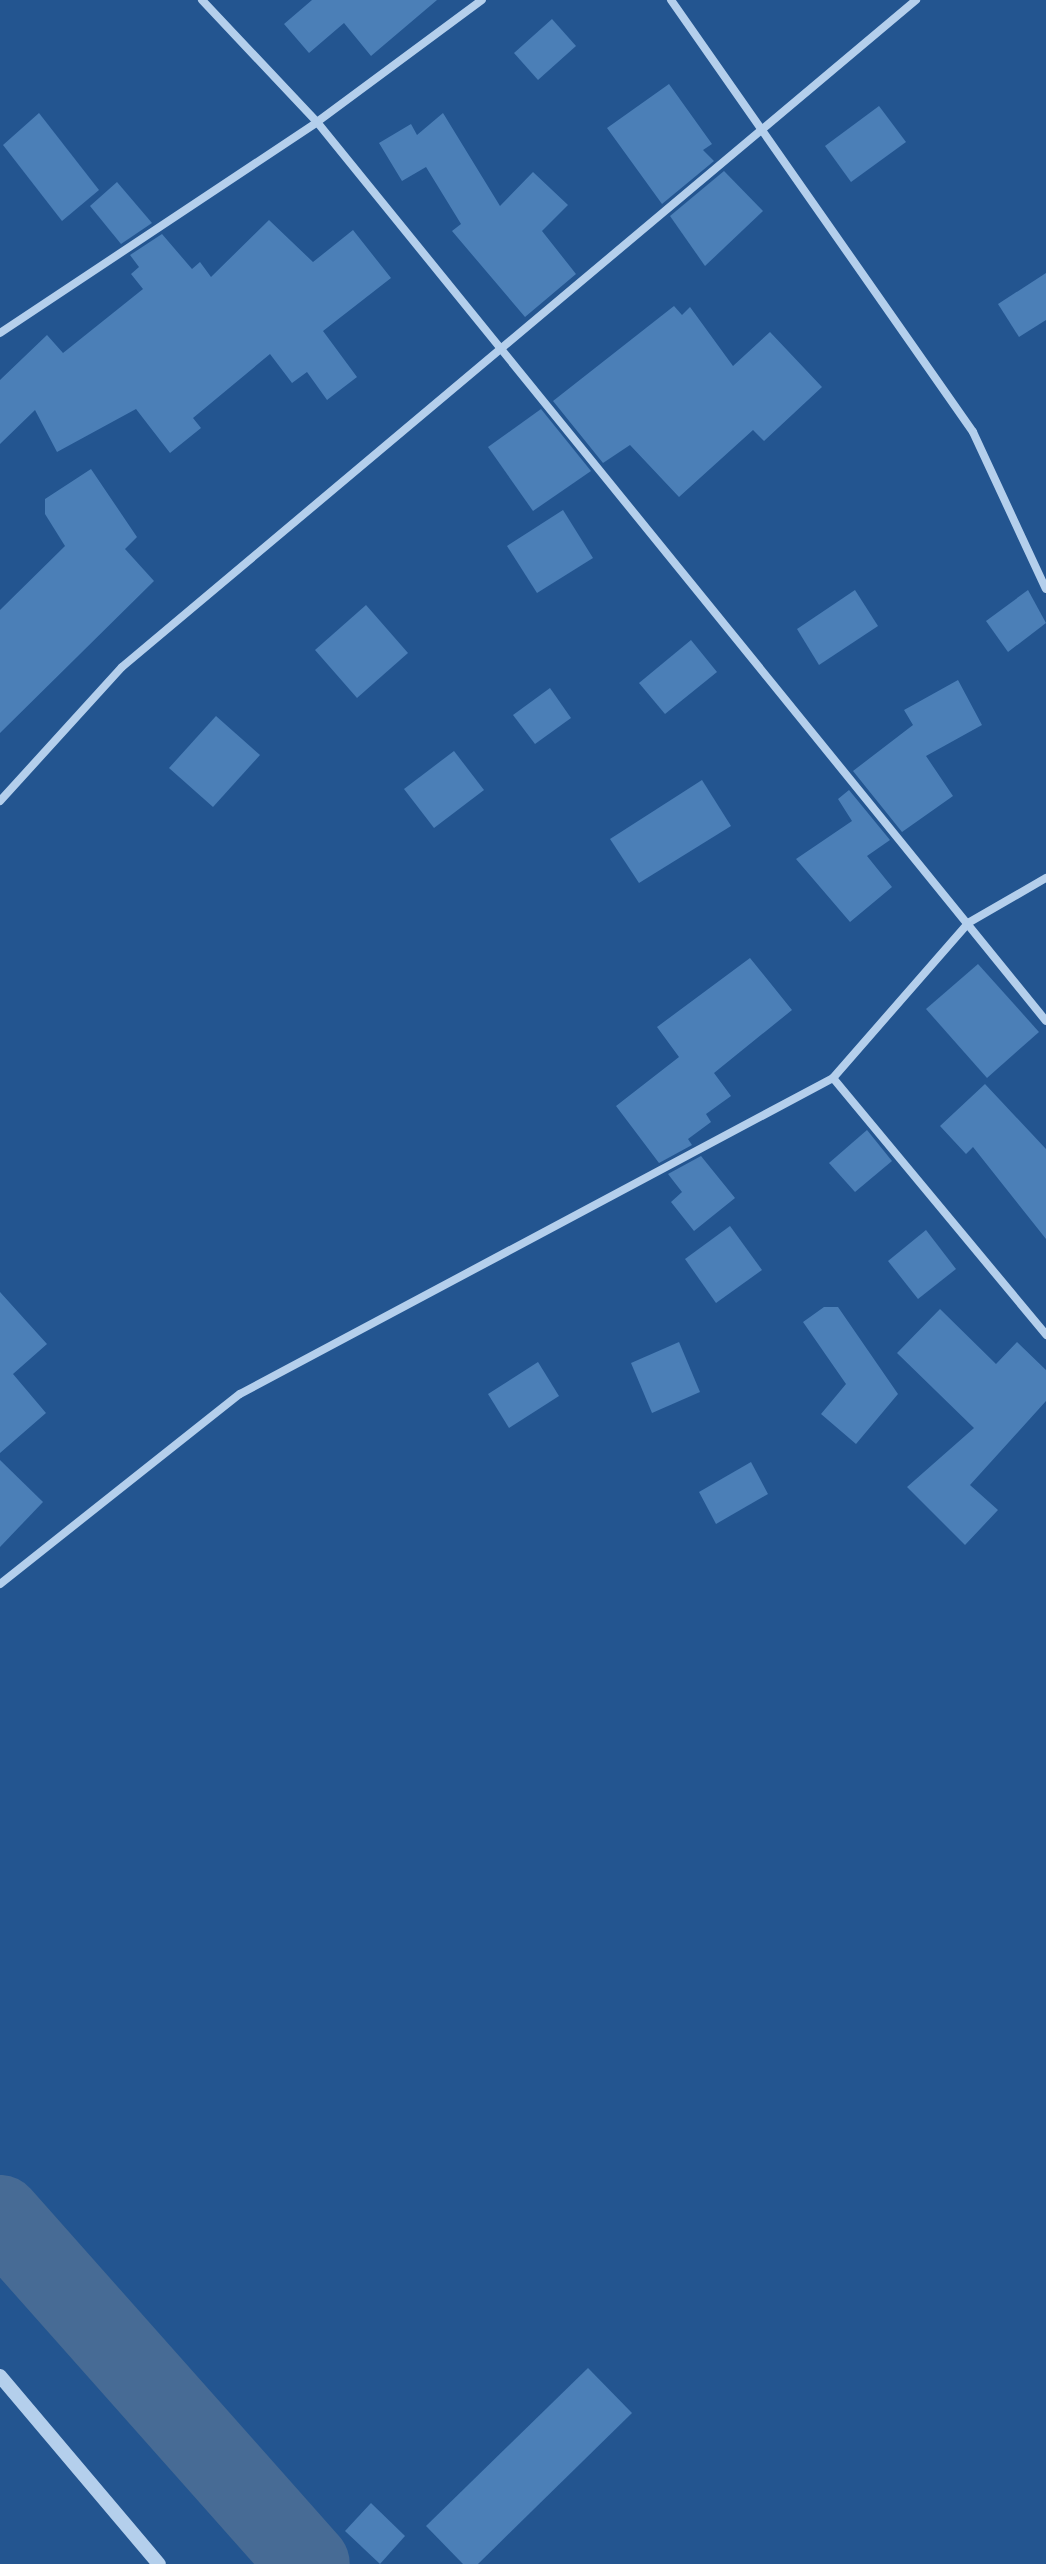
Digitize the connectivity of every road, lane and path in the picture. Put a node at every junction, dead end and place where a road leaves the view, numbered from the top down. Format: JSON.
{"nodes":[{"id":1,"x":202,"y":0,"type":"edge"},
{"id":2,"x":482,"y":0,"type":"edge"},
{"id":3,"x":671,"y":0,"type":"edge"},
{"id":4,"x":916,"y":0,"type":"edge"},
{"id":5,"x":317,"y":122,"type":"junction"},
{"id":6,"x":759,"y":129,"type":"junction"},
{"id":7,"x":0,"y":333,"type":"edge"},
{"id":8,"x":503,"y":350,"type":"junction"},
{"id":9,"x":1046,"y":589,"type":"edge"},
{"id":10,"x":0,"y":801,"type":"edge"},
{"id":11,"x":1046,"y":878,"type":"edge"},
{"id":12,"x":968,"y":923,"type":"junction"},
{"id":13,"x":1046,"y":1021,"type":"edge"},
{"id":14,"x":833,"y":1078,"type":"junction"},
{"id":15,"x":1046,"y":1335,"type":"edge"},
{"id":16,"x":0,"y":1584,"type":"edge"},
{"id":17,"x":0,"y":2376,"type":"edge"},
{"id":18,"x":159,"y":2564,"type":"edge"}],
"edges":[{"from":1,"to":5,"type":"street"},
{"from":2,"to":5,"type":"street"},
{"from":3,"to":6,"type":"street"},
{"from":4,"to":6,"type":"street"},
{"from":5,"to":7,"type":"street"},
{"from":5,"to":8,"type":"street"},
{"from":6,"to":8,"type":"street"},
{"from":6,"to":9,"type":"street"},
{"from":8,"to":10,"type":"street"},
{"from":8,"to":12,"type":"street"},
{"from":11,"to":12,"type":"street"},
{"from":12,"to":13,"type":"street"},
{"from":12,"to":14,"type":"street"},
{"from":14,"to":15,"type":"street"},
{"from":14,"to":16,"type":"street"},
{"from":17,"to":18,"type":"street"}]}
